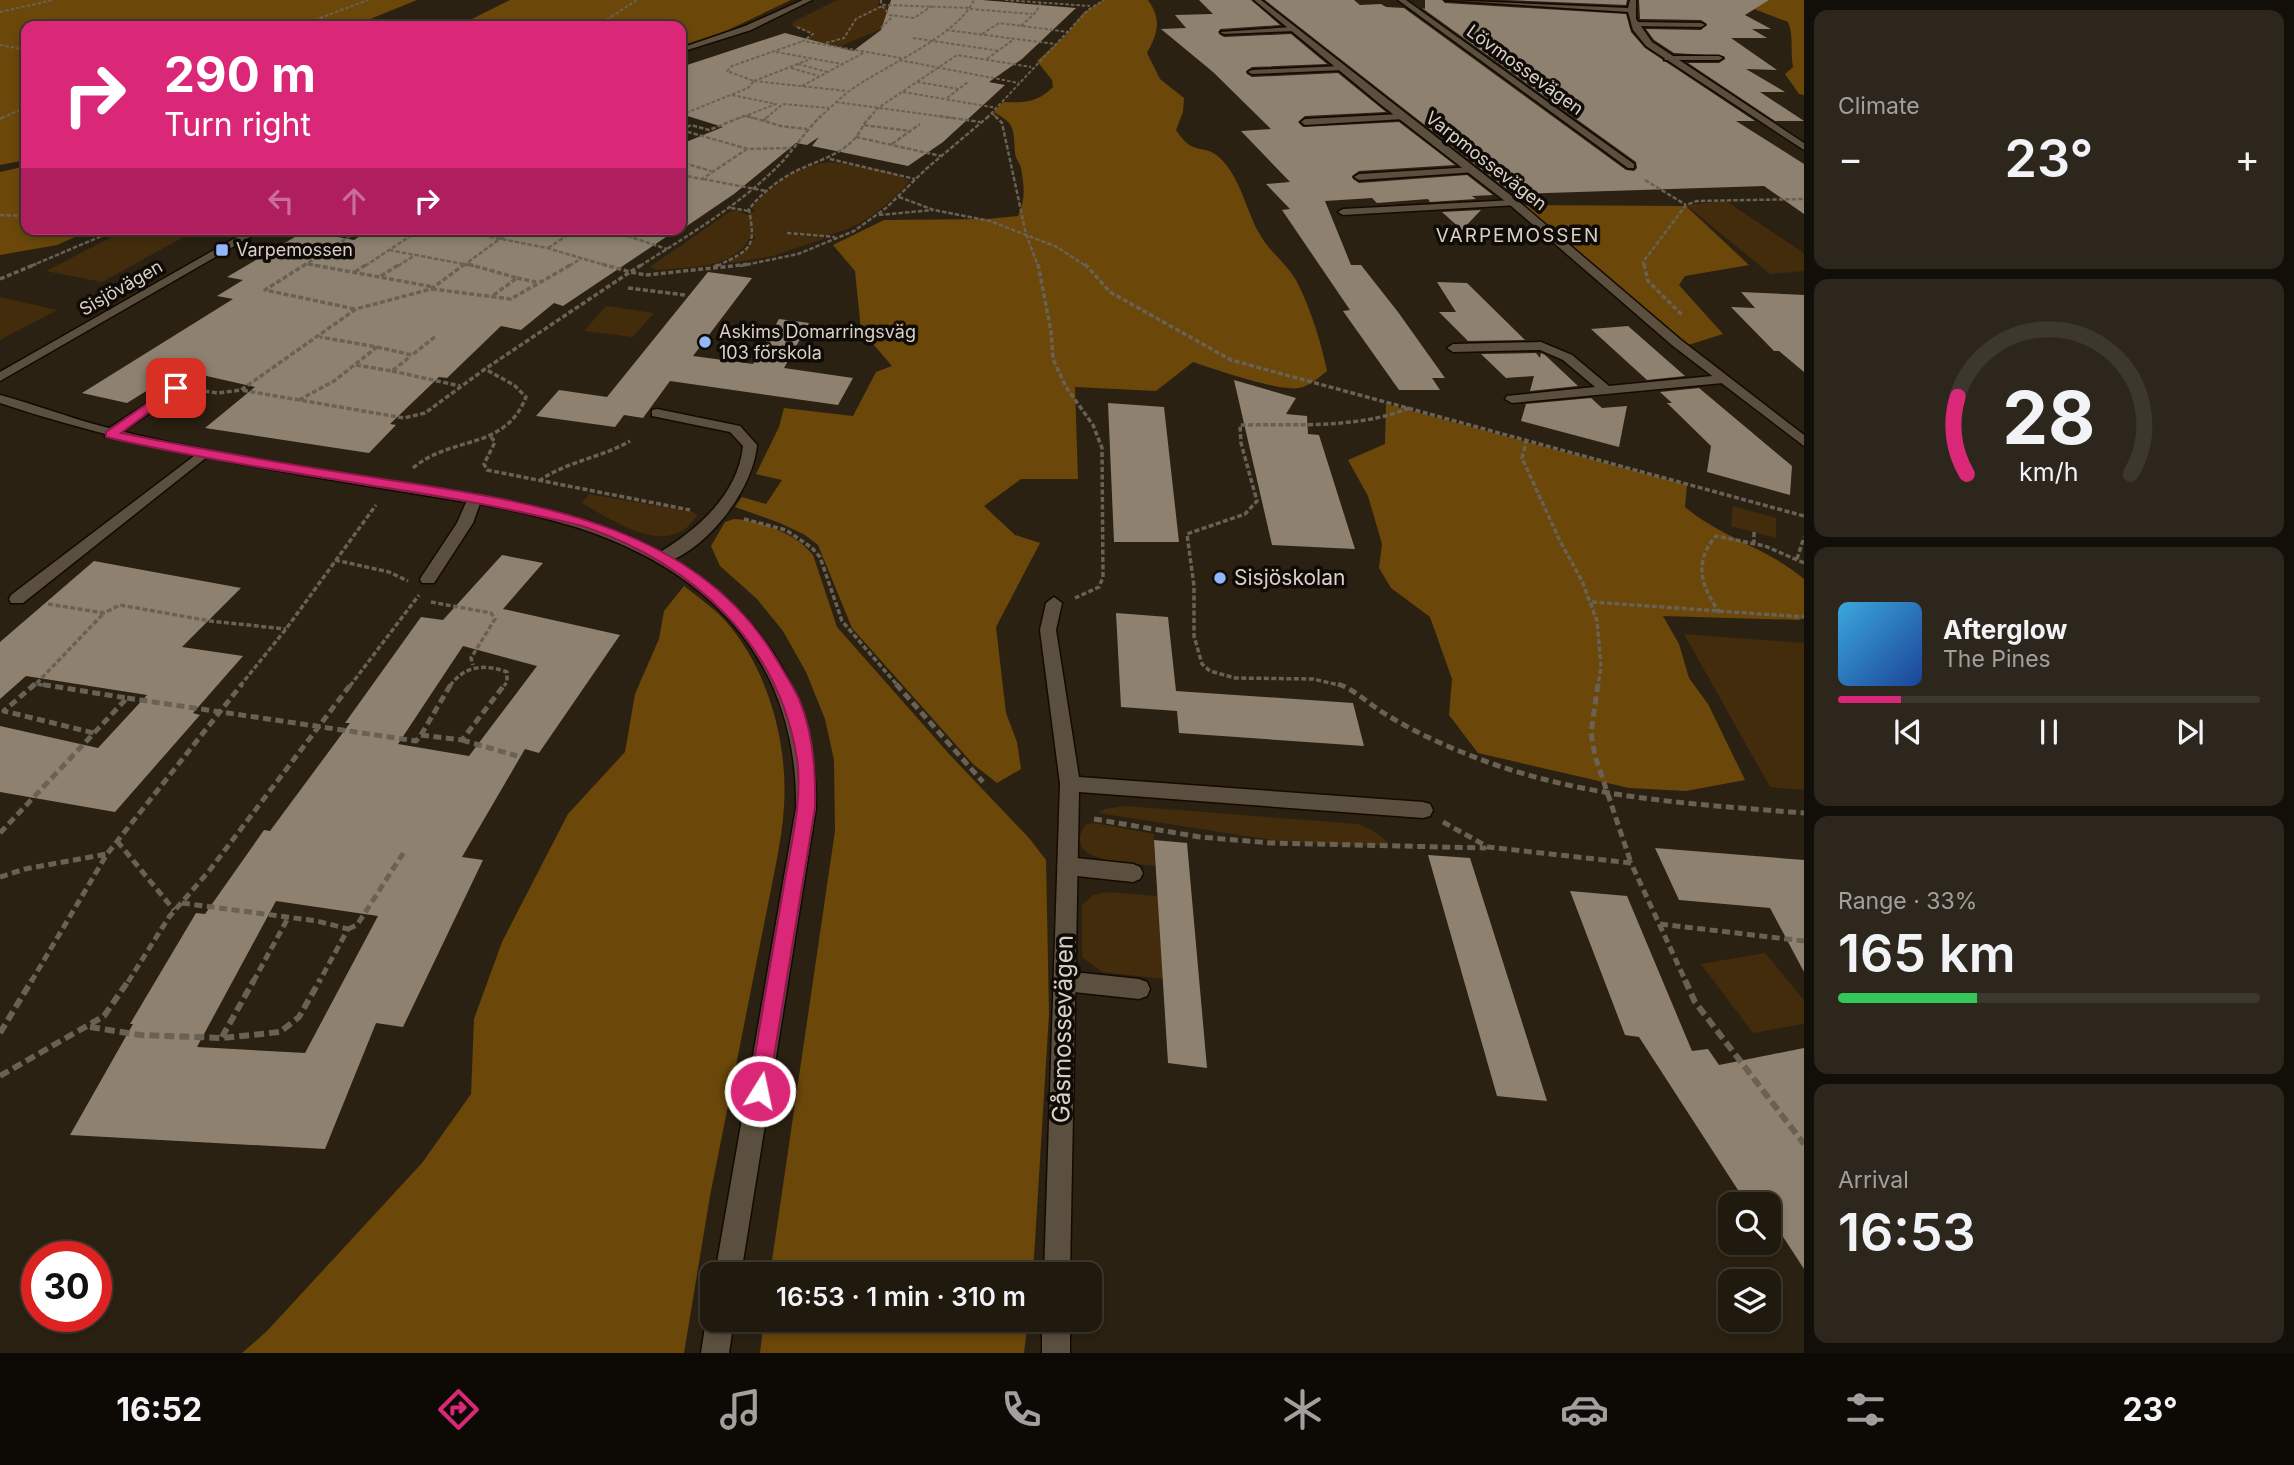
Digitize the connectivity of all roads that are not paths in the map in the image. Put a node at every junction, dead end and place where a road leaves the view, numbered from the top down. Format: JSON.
{"nodes":[{"id":1,"x":808,"y":0,"type":"edge"},
{"id":2,"x":1257,"y":0,"type":"edge"},
{"id":3,"x":1401,"y":0,"type":"edge"},
{"id":4,"x":1448,"y":0,"type":"edge"},
{"id":5,"x":1633,"y":0,"type":"edge"},
{"id":6,"x":1500,"y":1,"type":"edge"},
{"id":7,"x":1630,"y":10,"type":"junction"},
{"id":8,"x":1634,"y":24,"type":"junction"},
{"id":9,"x":1701,"y":25,"type":"dead end"},
{"id":10,"x":1293,"y":29,"type":"junction"},
{"id":11,"x":1224,"y":32,"type":"dead end"},
{"id":12,"x":686,"y":48,"type":"edge"},
{"id":13,"x":1667,"y":58,"type":"junction"},
{"id":14,"x":1719,"y":58,"type":"dead end"},
{"id":15,"x":1341,"y":68,"type":"junction"},
{"id":16,"x":1252,"y":72,"type":"dead end"},
{"id":17,"x":1401,"y":117,"type":"junction"},
{"id":18,"x":1305,"y":122,"type":"dead end"},
{"id":19,"x":1804,"y":147,"type":"edge"},
{"id":20,"x":1632,"y":166,"type":"road end"},
{"id":21,"x":1473,"y":170,"type":"junction"},
{"id":22,"x":1359,"y":177,"type":"dead end"},
{"id":23,"x":1514,"y":203,"type":"junction"},
{"id":24,"x":1343,"y":212,"type":"dead end"},
{"id":25,"x":248,"y":235,"type":"edge"},
{"id":26,"x":1453,"y":348,"type":"dead end"},
{"id":27,"x":0,"y":377,"type":"edge"},
{"id":28,"x":1723,"y":379,"type":"junction"},
{"id":29,"x":176,"y":388,"type":"road end"},
{"id":30,"x":1606,"y":390,"type":"junction"},
{"id":31,"x":0,"y":399,"type":"edge"},
{"id":32,"x":1512,"y":399,"type":"dead end"},
{"id":33,"x":657,"y":413,"type":"dead end"},
{"id":34,"x":110,"y":434,"type":"junction"},
{"id":35,"x":1804,"y":442,"type":"edge"},
{"id":36,"x":202,"y":454,"type":"junction"},
{"id":37,"x":475,"y":498,"type":"junction"},
{"id":38,"x":663,"y":558,"type":"junction"},
{"id":39,"x":428,"y":579,"type":"road end"},
{"id":40,"x":17,"y":599,"type":"road end"},
{"id":41,"x":1054,"y":603,"type":"road end"},
{"id":42,"x":1070,"y":784,"type":"junction"},
{"id":43,"x":1423,"y":810,"type":"road end"},
{"id":44,"x":1067,"y":866,"type":"junction"},
{"id":45,"x":1133,"y":873,"type":"dead end"},
{"id":46,"x":1064,"y":981,"type":"junction"},
{"id":47,"x":1139,"y":989,"type":"dead end"},
{"id":48,"x":730,"y":1262,"type":"edge"},
{"id":49,"x":1058,"y":1262,"type":"edge"},
{"id":50,"x":718,"y":1332,"type":"edge"},
{"id":51,"x":1056,"y":1332,"type":"edge"},
{"id":52,"x":715,"y":1353,"type":"edge"},
{"id":53,"x":1056,"y":1353,"type":"edge"}],
"edges":[{"from":1,"to":12,"type":"street"},
{"from":2,"to":10,"type":"street","name":"Varpmossevägen"},
{"from":3,"to":20,"type":"street","name":"Lövmossevägen"},
{"from":4,"to":6,"type":"street"},
{"from":5,"to":7,"type":"street"},
{"from":6,"to":7,"type":"street"},
{"from":7,"to":8,"type":"street"},
{"from":8,"to":9,"type":"street"},
{"from":8,"to":13,"type":"street"},
{"from":10,"to":11,"type":"street"},
{"from":10,"to":15,"type":"street","name":"Varpmossevägen"},
{"from":13,"to":14,"type":"street"},
{"from":13,"to":19,"type":"street"},
{"from":15,"to":16,"type":"street"},
{"from":15,"to":17,"type":"street","name":"Varpmossevägen"},
{"from":17,"to":18,"type":"street"},
{"from":17,"to":21,"type":"street","name":"Varpmossevägen"},
{"from":21,"to":22,"type":"street"},
{"from":21,"to":23,"type":"street","name":"Varpmossevägen"},
{"from":23,"to":24,"type":"street"},
{"from":23,"to":28,"type":"street","name":"Varpmossevägen"},
{"from":25,"to":27,"type":"street","name":"Sisjövägen"},
{"from":26,"to":30,"type":"street"},
{"from":28,"to":30,"type":"street"},
{"from":28,"to":35,"type":"street","name":"Varpmossevägen"},
{"from":29,"to":34,"type":"street"},
{"from":30,"to":32,"type":"street"},
{"from":31,"to":34,"type":"street"},
{"from":33,"to":38,"type":"street"},
{"from":34,"to":36,"type":"street"},
{"from":36,"to":37,"type":"street"},
{"from":36,"to":40,"type":"street"},
{"from":37,"to":38,"type":"street"},
{"from":37,"to":39,"type":"street"},
{"from":38,"to":48,"type":"street"},
{"from":41,"to":42,"type":"street","name":"Gåsmossevägen"},
{"from":42,"to":43,"type":"street"},
{"from":42,"to":44,"type":"street","name":"Gåsmossevägen"},
{"from":44,"to":45,"type":"street"},
{"from":44,"to":46,"type":"street","name":"Gåsmossevägen"},
{"from":46,"to":47,"type":"street"},
{"from":46,"to":49,"type":"street","name":"Gåsmossevägen"},
{"from":50,"to":52,"type":"street"},
{"from":51,"to":53,"type":"street"}]}
